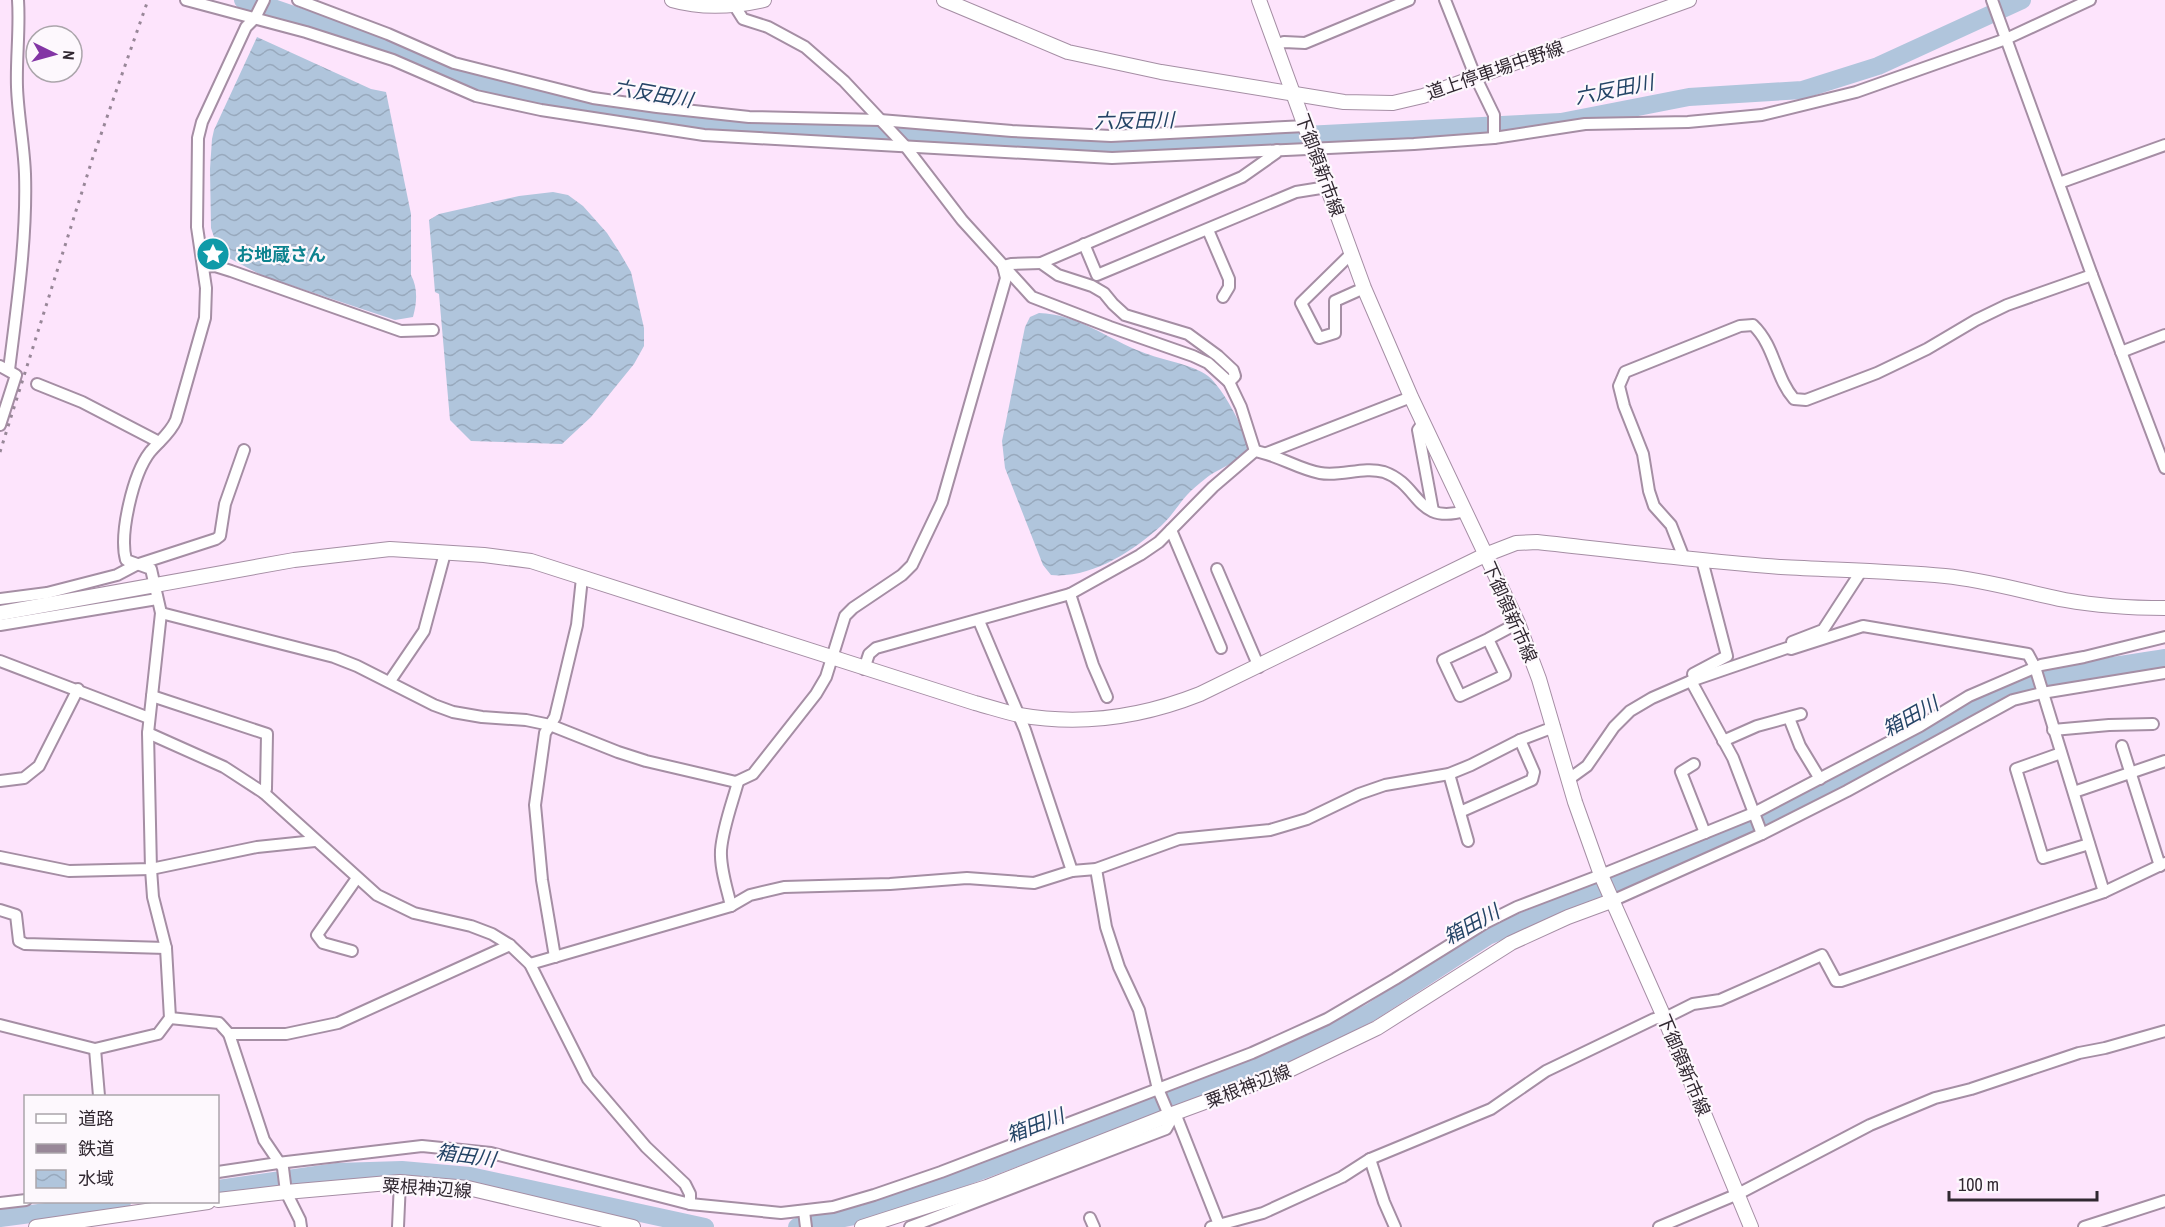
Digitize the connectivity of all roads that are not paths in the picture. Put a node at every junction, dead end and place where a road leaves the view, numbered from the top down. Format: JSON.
{"nodes":[{"id":1,"x":18,"y":0,"type":"edge"},
{"id":2,"x":186,"y":0,"type":"edge"},
{"id":3,"x":264,"y":0,"type":"edge"},
{"id":4,"x":298,"y":0,"type":"edge"},
{"id":5,"x":672,"y":0,"type":"edge"},
{"id":6,"x":764,"y":0,"type":"edge"},
{"id":7,"x":944,"y":0,"type":"edge"},
{"id":8,"x":1259,"y":0,"type":"edge"},
{"id":9,"x":1409,"y":0,"type":"edge"},
{"id":10,"x":1445,"y":0,"type":"edge"},
{"id":11,"x":1689,"y":0,"type":"edge"},
{"id":12,"x":1992,"y":0,"type":"edge"},
{"id":13,"x":2090,"y":0,"type":"edge"},
{"id":14,"x":732,"y":3,"type":"edge"},
{"id":15,"x":256,"y":16,"type":"junction"},
{"id":16,"x":2005,"y":37,"type":"junction"},
{"id":17,"x":1275,"y":45,"type":"junction"},
{"id":18,"x":1476,"y":78,"type":"junction"},
{"id":19,"x":1294,"y":93,"type":"junction"},
{"id":20,"x":882,"y":122,"type":"junction"},
{"id":21,"x":1306,"y":127,"type":"junction"},
{"id":22,"x":1494,"y":138,"type":"junction"},
{"id":23,"x":904,"y":145,"type":"junction"},
{"id":24,"x":2165,"y":145,"type":"edge"},
{"id":25,"x":1313,"y":146,"type":"junction"},
{"id":26,"x":1276,"y":150,"type":"junction"},
{"id":27,"x":2059,"y":183,"type":"junction"},
{"id":28,"x":1327,"y":187,"type":"junction"},
{"id":29,"x":1208,"y":230,"type":"junction"},
{"id":30,"x":1084,"y":244,"type":"junction"},
{"id":31,"x":1352,"y":253,"type":"junction"},
{"id":32,"x":1041,"y":263,"type":"junction"},
{"id":33,"x":1004,"y":266,"type":"junction"},
{"id":34,"x":203,"y":267,"type":"junction"},
{"id":35,"x":2092,"y":275,"type":"junction"},
{"id":36,"x":1364,"y":288,"type":"junction"},
{"id":37,"x":1223,"y":297,"type":"dead end"},
{"id":38,"x":433,"y":330,"type":"dead end"},
{"id":39,"x":2165,"y":334,"type":"edge"},
{"id":40,"x":2121,"y":352,"type":"junction"},
{"id":41,"x":5,"y":368,"type":"edge"},
{"id":42,"x":1229,"y":382,"type":"junction"},
{"id":43,"x":37,"y":384,"type":"dead end"},
{"id":44,"x":1411,"y":397,"type":"junction"},
{"id":45,"x":1423,"y":423,"type":"junction"},
{"id":46,"x":0,"y":425,"type":"edge"},
{"id":47,"x":159,"y":442,"type":"junction"},
{"id":48,"x":244,"y":450,"type":"dead end"},
{"id":49,"x":1255,"y":451,"type":"junction"},
{"id":50,"x":1267,"y":453,"type":"junction"},
{"id":51,"x":2165,"y":468,"type":"edge"},
{"id":52,"x":1433,"y":511,"type":"junction"},
{"id":53,"x":1465,"y":511,"type":"junction"},
{"id":54,"x":1171,"y":530,"type":"junction"},
{"id":55,"x":445,"y":553,"type":"junction"},
{"id":56,"x":1485,"y":555,"type":"junction"},
{"id":57,"x":1684,"y":558,"type":"junction"},
{"id":58,"x":1702,"y":560,"type":"junction"},
{"id":59,"x":136,"y":565,"type":"junction"},
{"id":60,"x":1217,"y":569,"type":"dead end"},
{"id":61,"x":1862,"y":570,"type":"junction"},
{"id":62,"x":582,"y":578,"type":"junction"},
{"id":63,"x":157,"y":592,"type":"junction"},
{"id":64,"x":1070,"y":594,"type":"junction"},
{"id":65,"x":0,"y":599,"type":"edge"},
{"id":66,"x":2165,"y":608,"type":"edge"},
{"id":67,"x":0,"y":613,"type":"edge"},
{"id":68,"x":161,"y":613,"type":"junction"},
{"id":69,"x":979,"y":621,"type":"junction"},
{"id":70,"x":1518,"y":622,"type":"junction"},
{"id":71,"x":0,"y":625,"type":"edge"},
{"id":72,"x":2165,"y":637,"type":"edge"},
{"id":73,"x":1488,"y":639,"type":"junction"},
{"id":74,"x":1221,"y":648,"type":"dead end"},
{"id":75,"x":1787,"y":648,"type":"junction"},
{"id":76,"x":831,"y":656,"type":"junction"},
{"id":77,"x":0,"y":661,"type":"edge"},
{"id":78,"x":1258,"y":667,"type":"junction"},
{"id":79,"x":2035,"y":667,"type":"junction"},
{"id":80,"x":864,"y":669,"type":"junction"},
{"id":81,"x":2165,"y":673,"type":"edge"},
{"id":82,"x":390,"y":681,"type":"junction"},
{"id":83,"x":1688,"y":683,"type":"junction"},
{"id":84,"x":78,"y":689,"type":"junction"},
{"id":85,"x":2043,"y":693,"type":"junction"},
{"id":86,"x":152,"y":696,"type":"junction"},
{"id":87,"x":1107,"y":697,"type":"dead end"},
{"id":88,"x":1801,"y":714,"type":"dead end"},
{"id":89,"x":1019,"y":715,"type":"junction"},
{"id":90,"x":149,"y":718,"type":"junction"},
{"id":91,"x":1789,"y":718,"type":"junction"},
{"id":92,"x":2153,"y":724,"type":"dead end"},
{"id":93,"x":550,"y":726,"type":"junction"},
{"id":94,"x":1920,"y":726,"type":"junction"},
{"id":95,"x":1554,"y":727,"type":"junction"},
{"id":96,"x":2053,"y":730,"type":"junction"},
{"id":97,"x":148,"y":732,"type":"junction"},
{"id":98,"x":1520,"y":740,"type":"junction"},
{"id":99,"x":1724,"y":741,"type":"junction"},
{"id":100,"x":1930,"y":746,"type":"junction"},
{"id":101,"x":2122,"y":746,"type":"dead end"},
{"id":102,"x":2061,"y":753,"type":"junction"},
{"id":103,"x":2165,"y":761,"type":"edge"},
{"id":104,"x":1694,"y":764,"type":"dead end"},
{"id":105,"x":2130,"y":771,"type":"junction"},
{"id":106,"x":1449,"y":774,"type":"junction"},
{"id":107,"x":1569,"y":779,"type":"junction"},
{"id":108,"x":1820,"y":779,"type":"junction"},
{"id":109,"x":0,"y":781,"type":"edge"},
{"id":110,"x":738,"y":782,"type":"junction"},
{"id":111,"x":2074,"y":792,"type":"junction"},
{"id":112,"x":264,"y":793,"type":"junction"},
{"id":113,"x":1460,"y":812,"type":"junction"},
{"id":114,"x":1754,"y":813,"type":"junction"},
{"id":115,"x":1705,"y":833,"type":"junction"},
{"id":116,"x":1762,"y":834,"type":"junction"},
{"id":117,"x":315,"y":841,"type":"junction"},
{"id":118,"x":1468,"y":841,"type":"dead end"},
{"id":119,"x":2089,"y":844,"type":"junction"},
{"id":120,"x":0,"y":857,"type":"edge"},
{"id":121,"x":2162,"y":864,"type":"edge"},
{"id":122,"x":151,"y":869,"type":"junction"},
{"id":123,"x":1096,"y":869,"type":"junction"},
{"id":124,"x":1072,"y":871,"type":"junction"},
{"id":125,"x":1602,"y":877,"type":"junction"},
{"id":126,"x":357,"y":878,"type":"junction"},
{"id":127,"x":2103,"y":892,"type":"junction"},
{"id":128,"x":1612,"y":897,"type":"junction"},
{"id":129,"x":731,"y":906,"type":"junction"},
{"id":130,"x":0,"y":910,"type":"edge"},
{"id":131,"x":510,"y":945,"type":"junction"},
{"id":132,"x":166,"y":948,"type":"junction"},
{"id":133,"x":352,"y":951,"type":"dead end"},
{"id":134,"x":555,"y":957,"type":"junction"},
{"id":135,"x":530,"y":963,"type":"junction"},
{"id":136,"x":1664,"y":1017,"type":"junction"},
{"id":137,"x":170,"y":1018,"type":"junction"},
{"id":138,"x":0,"y":1025,"type":"edge"},
{"id":139,"x":2165,"y":1031,"type":"edge"},
{"id":140,"x":230,"y":1034,"type":"junction"},
{"id":141,"x":95,"y":1049,"type":"junction"},
{"id":142,"x":1158,"y":1089,"type":"junction"},
{"id":143,"x":99,"y":1095,"type":"edge"},
{"id":144,"x":1172,"y":1114,"type":"junction"},
{"id":145,"x":1370,"y":1158,"type":"junction"},
{"id":146,"x":280,"y":1166,"type":"junction"},
{"id":147,"x":219,"y":1172,"type":"edge"},
{"id":148,"x":400,"y":1182,"type":"junction"},
{"id":149,"x":286,"y":1190,"type":"junction"},
{"id":150,"x":1738,"y":1194,"type":"junction"},
{"id":151,"x":24,"y":1200,"type":"edge"},
{"id":152,"x":219,"y":1200,"type":"edge"},
{"id":153,"x":2165,"y":1201,"type":"edge"},
{"id":154,"x":0,"y":1203,"type":"edge"},
{"id":155,"x":201,"y":1203,"type":"edge"},
{"id":156,"x":690,"y":1204,"type":"junction"},
{"id":157,"x":804,"y":1211,"type":"junction"},
{"id":158,"x":46,"y":1226,"type":"edge"},
{"id":159,"x":301,"y":1227,"type":"edge"},
{"id":160,"x":398,"y":1227,"type":"edge"},
{"id":161,"x":633,"y":1227,"type":"edge"},
{"id":162,"x":806,"y":1227,"type":"edge"},
{"id":163,"x":862,"y":1227,"type":"edge"},
{"id":164,"x":910,"y":1227,"type":"edge"},
{"id":165,"x":1217,"y":1227,"type":"edge"},
{"id":166,"x":1395,"y":1227,"type":"edge"},
{"id":167,"x":1659,"y":1227,"type":"edge"},
{"id":168,"x":1751,"y":1227,"type":"edge"},
{"id":169,"x":2084,"y":1227,"type":"edge"}],
"edges":[{"from":1,"to":41,"type":"street"},
{"from":2,"to":15,"type":"street"},
{"from":3,"to":15,"type":"street"},
{"from":4,"to":20,"type":"street"},
{"from":5,"to":14,"type":"main road"},
{"from":6,"to":14,"type":"main road"},
{"from":7,"to":19,"type":"main road","name":"道上停車場中野線"},
{"from":8,"to":17,"type":"main road","name":"下御領新市線"},
{"from":9,"to":17,"type":"street"},
{"from":10,"to":18,"type":"street"},
{"from":11,"to":18,"type":"main road","name":"道上停車場中野線"},
{"from":12,"to":16,"type":"street"},
{"from":13,"to":16,"type":"street"},
{"from":14,"to":20,"type":"street"},
{"from":15,"to":23,"type":"street"},
{"from":15,"to":34,"type":"street"},
{"from":16,"to":22,"type":"street"},
{"from":16,"to":27,"type":"street"},
{"from":17,"to":19,"type":"main road","name":"下御領新市線"},
{"from":18,"to":19,"type":"main road","name":"道上停車場中野線"},
{"from":18,"to":22,"type":"street"},
{"from":19,"to":21,"type":"main road","name":"下御領新市線"},
{"from":20,"to":21,"type":"street"},
{"from":20,"to":23,"type":"street"},
{"from":21,"to":25,"type":"main road","name":"下御領新市線"},
{"from":22,"to":25,"type":"street"},
{"from":23,"to":26,"type":"street"},
{"from":23,"to":33,"type":"street"},
{"from":24,"to":27,"type":"street"},
{"from":25,"to":26,"type":"street"},
{"from":25,"to":28,"type":"main road","name":"下御領新市線"},
{"from":26,"to":30,"type":"street"},
{"from":27,"to":35,"type":"street"},
{"from":28,"to":29,"type":"street"},
{"from":28,"to":31,"type":"main road","name":"下御領新市線"},
{"from":29,"to":30,"type":"street"},
{"from":29,"to":37,"type":"street"},
{"from":30,"to":32,"type":"street"},
{"from":31,"to":36,"type":"main road","name":"下御領新市線"},
{"from":31,"to":36,"type":"street"},
{"from":32,"to":33,"type":"street"},
{"from":32,"to":42,"type":"street"},
{"from":33,"to":42,"type":"street"},
{"from":33,"to":76,"type":"street"},
{"from":34,"to":38,"type":"street"},
{"from":34,"to":47,"type":"street"},
{"from":35,"to":40,"type":"street"},
{"from":35,"to":57,"type":"street"},
{"from":36,"to":44,"type":"main road","name":"下御領新市線"},
{"from":39,"to":40,"type":"street"},
{"from":40,"to":51,"type":"street"},
{"from":41,"to":46,"type":"street"},
{"from":42,"to":49,"type":"street"},
{"from":43,"to":47,"type":"street"},
{"from":44,"to":45,"type":"main road","name":"下御領新市線"},
{"from":44,"to":50,"type":"street"},
{"from":45,"to":52,"type":"street"},
{"from":45,"to":53,"type":"main road","name":"下御領新市線"},
{"from":47,"to":59,"type":"street"},
{"from":48,"to":59,"type":"street"},
{"from":49,"to":50,"type":"street"},
{"from":49,"to":54,"type":"street"},
{"from":50,"to":52,"type":"street"},
{"from":52,"to":53,"type":"street"},
{"from":53,"to":56,"type":"main road","name":"下御領新市線"},
{"from":54,"to":64,"type":"street"},
{"from":54,"to":74,"type":"street"},
{"from":55,"to":62,"type":"main road"},
{"from":55,"to":63,"type":"main road"},
{"from":55,"to":82,"type":"street"},
{"from":56,"to":57,"type":"main road"},
{"from":56,"to":70,"type":"main road","name":"下御領新市線"},
{"from":56,"to":78,"type":"main road"},
{"from":57,"to":58,"type":"main road"},
{"from":58,"to":61,"type":"main road"},
{"from":58,"to":83,"type":"street"},
{"from":59,"to":63,"type":"street"},
{"from":59,"to":65,"type":"street"},
{"from":60,"to":78,"type":"street"},
{"from":61,"to":66,"type":"main road"},
{"from":61,"to":75,"type":"street"},
{"from":62,"to":76,"type":"main road"},
{"from":62,"to":93,"type":"street"},
{"from":63,"to":67,"type":"main road"},
{"from":63,"to":68,"type":"street"},
{"from":63,"to":71,"type":"street"},
{"from":64,"to":69,"type":"street"},
{"from":64,"to":87,"type":"street"},
{"from":68,"to":82,"type":"street"},
{"from":68,"to":86,"type":"street"},
{"from":69,"to":80,"type":"street"},
{"from":69,"to":89,"type":"street"},
{"from":70,"to":73,"type":"street"},
{"from":70,"to":95,"type":"main road","name":"下御領新市線"},
{"from":72,"to":79,"type":"street"},
{"from":73,"to":73,"type":"street"},
{"from":75,"to":79,"type":"street"},
{"from":75,"to":83,"type":"street"},
{"from":76,"to":80,"type":"main road"},
{"from":76,"to":110,"type":"street"},
{"from":77,"to":84,"type":"street"},
{"from":78,"to":89,"type":"main road"},
{"from":79,"to":85,"type":"street"},
{"from":79,"to":94,"type":"street"},
{"from":80,"to":89,"type":"main road"},
{"from":81,"to":85,"type":"street"},
{"from":82,"to":93,"type":"street"},
{"from":83,"to":99,"type":"street"},
{"from":83,"to":107,"type":"street"},
{"from":84,"to":90,"type":"street"},
{"from":84,"to":109,"type":"street"},
{"from":85,"to":96,"type":"street"},
{"from":85,"to":100,"type":"street"},
{"from":86,"to":90,"type":"street"},
{"from":86,"to":112,"type":"street"},
{"from":88,"to":91,"type":"street"},
{"from":89,"to":124,"type":"street"},
{"from":90,"to":97,"type":"street"},
{"from":91,"to":99,"type":"street"},
{"from":91,"to":108,"type":"street"},
{"from":92,"to":96,"type":"street"},
{"from":93,"to":110,"type":"street"},
{"from":93,"to":134,"type":"street"},
{"from":94,"to":100,"type":"street"},
{"from":94,"to":108,"type":"street"},
{"from":95,"to":98,"type":"street"},
{"from":95,"to":107,"type":"main road","name":"下御領新市線"},
{"from":96,"to":102,"type":"street"},
{"from":97,"to":112,"type":"street"},
{"from":97,"to":122,"type":"street"},
{"from":98,"to":106,"type":"street"},
{"from":98,"to":113,"type":"street"},
{"from":99,"to":114,"type":"street"},
{"from":100,"to":116,"type":"street"},
{"from":101,"to":105,"type":"street"},
{"from":102,"to":111,"type":"street"},
{"from":102,"to":119,"type":"street"},
{"from":103,"to":105,"type":"street"},
{"from":104,"to":115,"type":"street"},
{"from":105,"to":111,"type":"street"},
{"from":105,"to":121,"type":"street"},
{"from":106,"to":113,"type":"street"},
{"from":106,"to":123,"type":"street"},
{"from":107,"to":125,"type":"main road","name":"下御領新市線"},
{"from":108,"to":114,"type":"street"},
{"from":110,"to":129,"type":"street"},
{"from":111,"to":119,"type":"street"},
{"from":112,"to":117,"type":"street"},
{"from":113,"to":118,"type":"street"},
{"from":114,"to":115,"type":"street"},
{"from":114,"to":116,"type":"street"},
{"from":115,"to":125,"type":"street"},
{"from":116,"to":128,"type":"street"},
{"from":117,"to":122,"type":"street"},
{"from":117,"to":126,"type":"street"},
{"from":119,"to":127,"type":"street"},
{"from":120,"to":122,"type":"street"},
{"from":121,"to":127,"type":"street"},
{"from":122,"to":132,"type":"street"},
{"from":123,"to":124,"type":"street"},
{"from":123,"to":142,"type":"street"},
{"from":124,"to":129,"type":"street"},
{"from":125,"to":128,"type":"main road","name":"下御領新市線"},
{"from":125,"to":142,"type":"street"},
{"from":126,"to":131,"type":"street"},
{"from":126,"to":133,"type":"street"},
{"from":127,"to":136,"type":"street"},
{"from":128,"to":136,"type":"main road","name":"下御領新市線"},
{"from":128,"to":144,"type":"main road","name":"粟根神辺線"},
{"from":129,"to":134,"type":"street"},
{"from":130,"to":132,"type":"street"},
{"from":131,"to":135,"type":"street"},
{"from":131,"to":140,"type":"street"},
{"from":132,"to":137,"type":"street"},
{"from":134,"to":135,"type":"street"},
{"from":135,"to":156,"type":"street"},
{"from":136,"to":145,"type":"street"},
{"from":136,"to":150,"type":"main road","name":"下御領新市線"},
{"from":137,"to":140,"type":"street"},
{"from":137,"to":141,"type":"street"},
{"from":138,"to":141,"type":"street"},
{"from":139,"to":150,"type":"street"},
{"from":140,"to":146,"type":"street"},
{"from":141,"to":143,"type":"street"},
{"from":142,"to":144,"type":"street"},
{"from":142,"to":157,"type":"street"},
{"from":144,"to":163,"type":"main road","name":"粟根神辺線"},
{"from":144,"to":164,"type":"street"},
{"from":144,"to":165,"type":"street"},
{"from":145,"to":165,"type":"street"},
{"from":145,"to":166,"type":"street"},
{"from":146,"to":147,"type":"street"},
{"from":146,"to":149,"type":"street"},
{"from":146,"to":156,"type":"street"},
{"from":148,"to":149,"type":"main road","name":"粟根神辺線"},
{"from":148,"to":160,"type":"street"},
{"from":148,"to":161,"type":"main road","name":"粟根神辺線"},
{"from":149,"to":152,"type":"main road","name":"粟根神辺線"},
{"from":149,"to":159,"type":"street"},
{"from":150,"to":167,"type":"street"},
{"from":150,"to":168,"type":"main road","name":"下御領新市線"},
{"from":151,"to":154,"type":"street"},
{"from":153,"to":169,"type":"street"},
{"from":155,"to":158,"type":"main road"},
{"from":156,"to":157,"type":"street"},
{"from":157,"to":162,"type":"street"}]}
